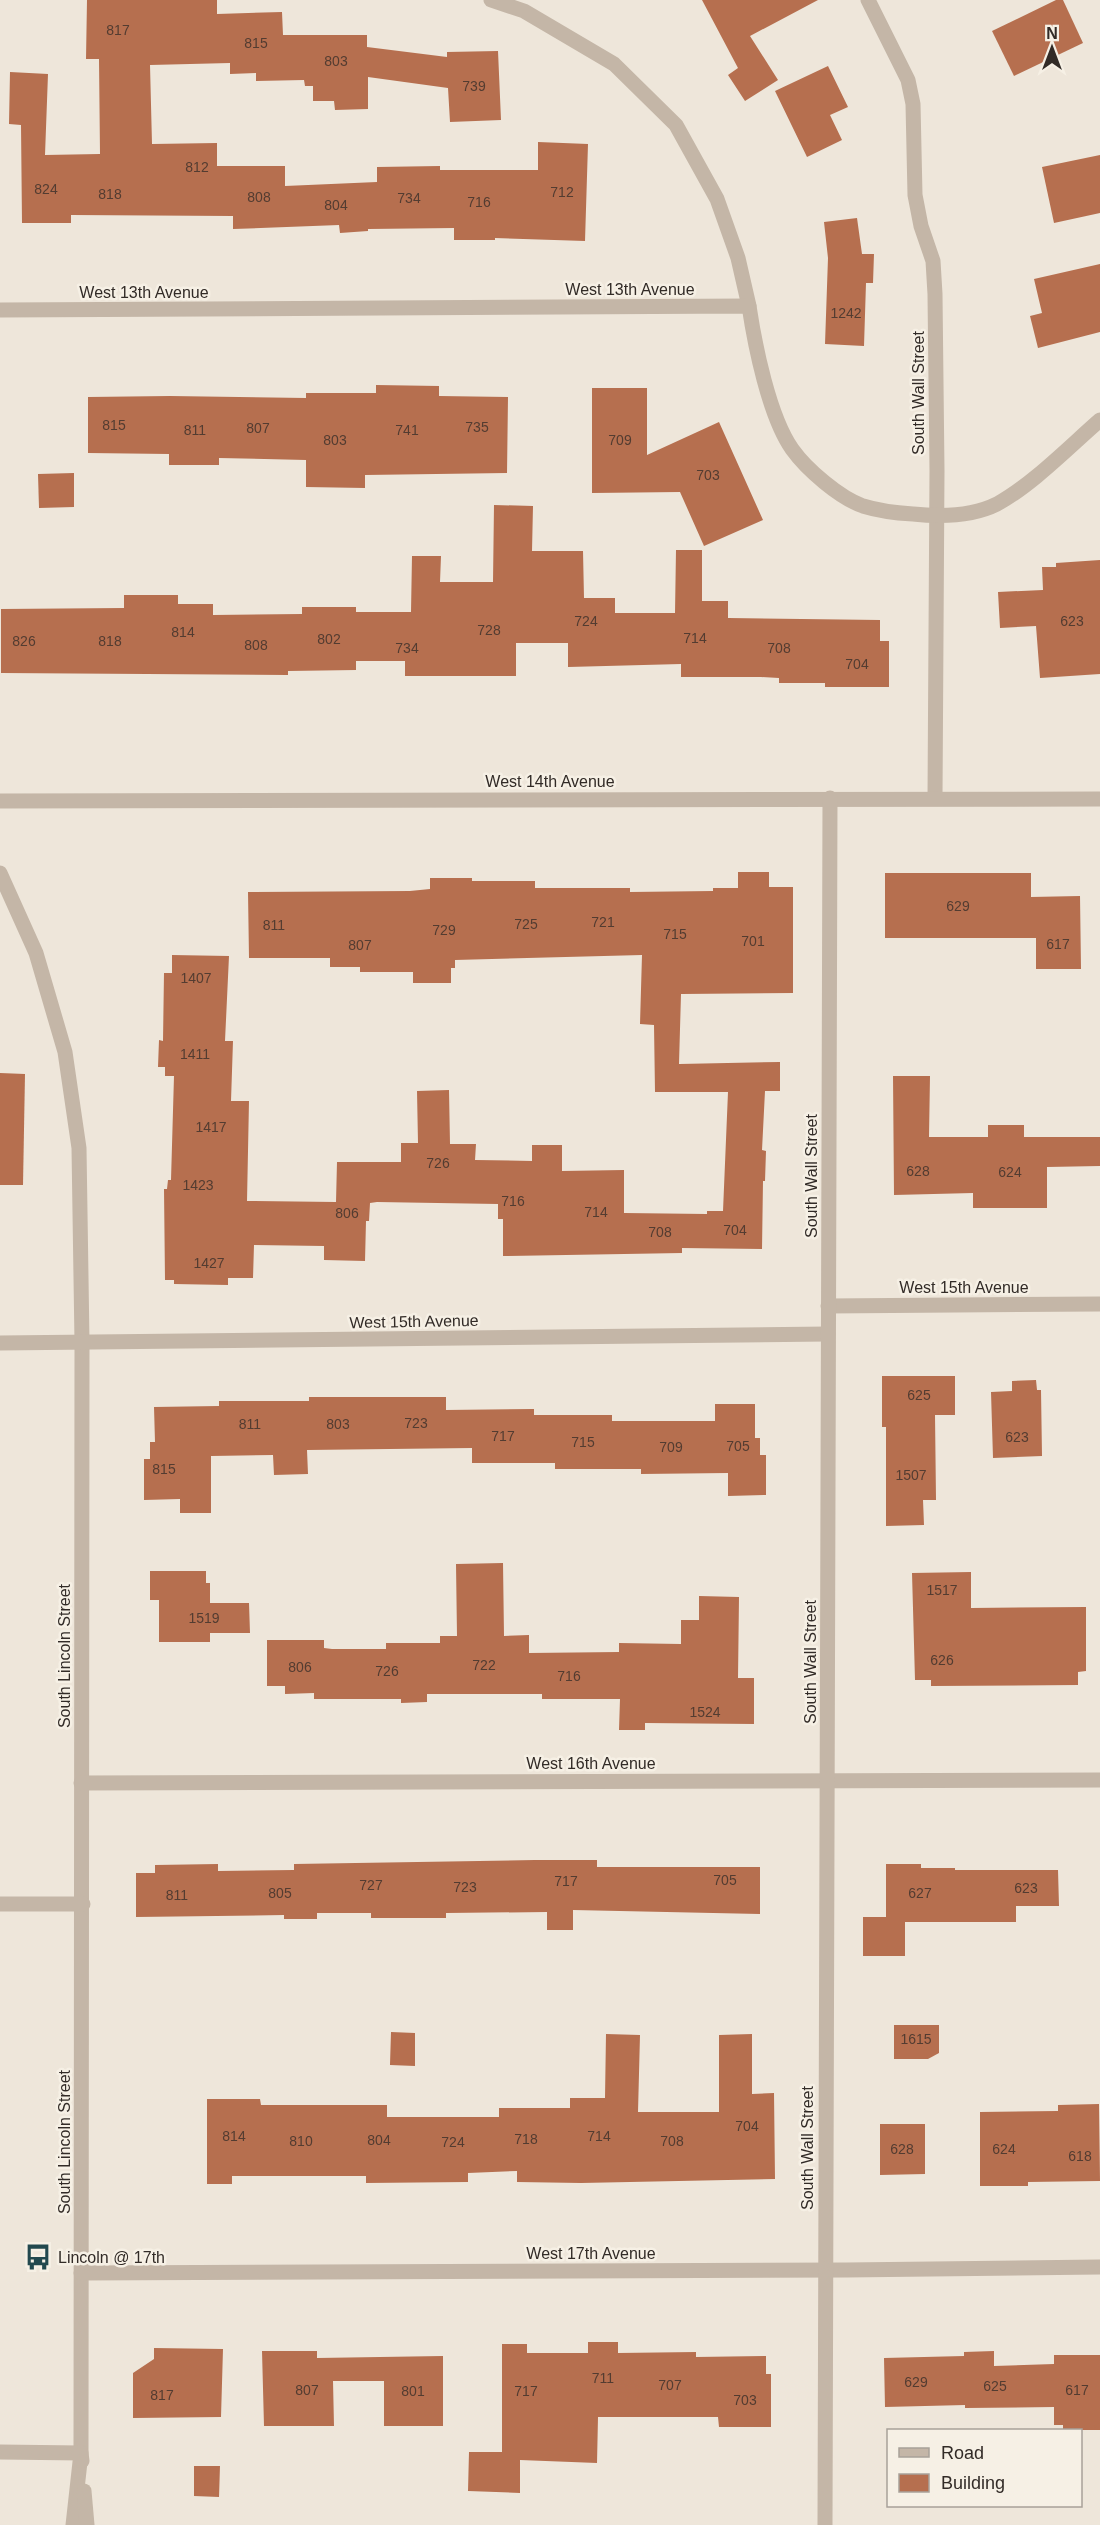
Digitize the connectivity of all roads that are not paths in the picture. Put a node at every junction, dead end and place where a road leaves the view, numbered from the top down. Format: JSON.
{"nodes":[{"id":1,"x":491,"y":0,"type":"edge"},
{"id":2,"x":868,"y":0,"type":"edge"},
{"id":3,"x":749,"y":306,"type":"junction"},
{"id":4,"x":0,"y":310,"type":"edge"},
{"id":5,"x":1100,"y":420,"type":"edge"},
{"id":6,"x":936,"y":516,"type":"junction"},
{"id":7,"x":830,"y":798,"type":"junction"},
{"id":8,"x":936,"y":798,"type":"junction"},
{"id":9,"x":1100,"y":799,"type":"edge"},
{"id":10,"x":0,"y":801,"type":"edge"},
{"id":11,"x":0,"y":873,"type":"edge"},
{"id":12,"x":1100,"y":1304,"type":"edge"},
{"id":13,"x":828,"y":1306,"type":"junction"},
{"id":14,"x":828,"y":1334,"type":"junction"},
{"id":15,"x":82,"y":1342,"type":"junction"},
{"id":16,"x":0,"y":1343,"type":"edge"},
{"id":17,"x":827,"y":1780,"type":"junction"},
{"id":18,"x":1100,"y":1780,"type":"edge"},
{"id":19,"x":81,"y":1783,"type":"junction"},
{"id":20,"x":0,"y":1904,"type":"edge"},
{"id":21,"x":82,"y":1904,"type":"junction"},
{"id":22,"x":1100,"y":2267,"type":"edge"},
{"id":23,"x":825,"y":2270,"type":"junction"},
{"id":24,"x":81,"y":2273,"type":"junction"},
{"id":25,"x":0,"y":2452,"type":"edge"},
{"id":26,"x":81,"y":2453,"type":"junction"},
{"id":27,"x":73,"y":2525,"type":"edge"},
{"id":28,"x":87,"y":2525,"type":"edge"},
{"id":29,"x":825,"y":2525,"type":"edge"}],
"edges":[{"from":1,"to":3,"type":"street"},
{"from":2,"to":6,"type":"street","name":"South Wall Street"},
{"from":3,"to":4,"type":"street","name":"West 13th Avenue"},
{"from":3,"to":6,"type":"street"},
{"from":5,"to":6,"type":"street"},
{"from":6,"to":8,"type":"street","name":"South Wall Street"},
{"from":7,"to":8,"type":"street","name":"West 14th Avenue"},
{"from":7,"to":10,"type":"street","name":"West 14th Avenue"},
{"from":7,"to":13,"type":"street","name":"South Wall Street"},
{"from":8,"to":9,"type":"street","name":"West 14th Avenue"},
{"from":11,"to":15,"type":"street","name":"South Lincoln Street"},
{"from":12,"to":13,"type":"street","name":"West 15th Avenue"},
{"from":13,"to":14,"type":"street","name":"South Wall Street"},
{"from":14,"to":15,"type":"street","name":"West 15th Avenue"},
{"from":14,"to":17,"type":"street","name":"South Wall Street"},
{"from":15,"to":16,"type":"street","name":"West 15th Avenue"},
{"from":15,"to":19,"type":"street","name":"South Lincoln Street"},
{"from":17,"to":18,"type":"street","name":"West 16th Avenue"},
{"from":17,"to":19,"type":"street","name":"West 16th Avenue"},
{"from":17,"to":23,"type":"street","name":"South Wall Street"},
{"from":19,"to":21,"type":"street","name":"South Lincoln Street"},
{"from":20,"to":21,"type":"street"},
{"from":21,"to":24,"type":"street","name":"South Lincoln Street"},
{"from":22,"to":23,"type":"street","name":"West 17th Avenue"},
{"from":23,"to":24,"type":"street","name":"West 17th Avenue"},
{"from":23,"to":29,"type":"street","name":"South Wall Street"},
{"from":24,"to":26,"type":"street","name":"South Lincoln Street"},
{"from":25,"to":26,"type":"street"},
{"from":26,"to":27,"type":"street","name":"South Lincoln Street"},
{"from":26,"to":28,"type":"street","name":"South Lincoln Street"}]}
